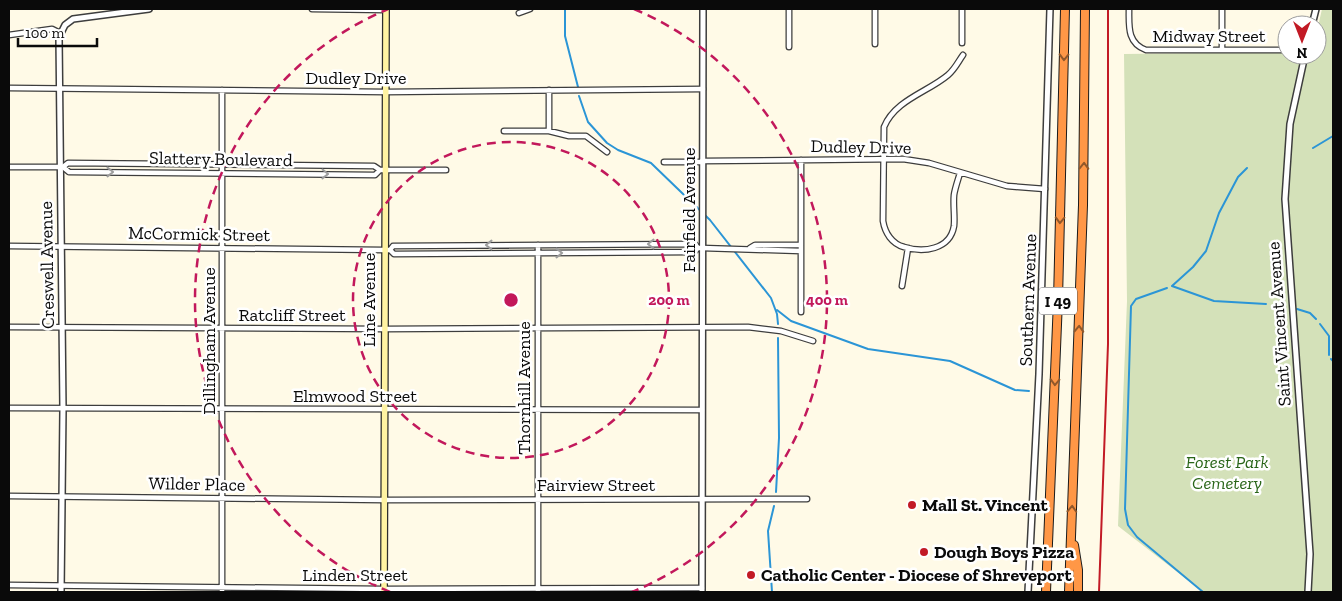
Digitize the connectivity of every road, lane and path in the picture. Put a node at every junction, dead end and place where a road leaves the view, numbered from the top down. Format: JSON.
{"nodes":[{"id":1,"x":149,"y":9,"type":"edge"},
{"id":2,"x":312,"y":9,"type":"edge"},
{"id":3,"x":386,"y":9,"type":"edge"},
{"id":4,"x":530,"y":9,"type":"edge"},
{"id":5,"x":703,"y":9,"type":"edge"},
{"id":6,"x":789,"y":9,"type":"edge"},
{"id":7,"x":875,"y":9,"type":"edge"},
{"id":8,"x":962,"y":9,"type":"edge"},
{"id":9,"x":1050,"y":9,"type":"edge"},
{"id":10,"x":1065,"y":9,"type":"edge"},
{"id":11,"x":1085,"y":9,"type":"edge"},
{"id":12,"x":1129,"y":9,"type":"edge"},
{"id":13,"x":1222,"y":9,"type":"edge"},
{"id":14,"x":519,"y":13,"type":"dead end"},
{"id":15,"x":60,"y":33,"type":"junction"},
{"id":16,"x":9,"y":35,"type":"edge"},
{"id":17,"x":962,"y":43,"type":"dead end"},
{"id":18,"x":875,"y":44,"type":"dead end"},
{"id":19,"x":789,"y":47,"type":"dead end"},
{"id":20,"x":1222,"y":50,"type":"junction"},
{"id":21,"x":1277,"y":50,"type":"edge"},
{"id":22,"x":962,"y":55,"type":"dead end"},
{"id":23,"x":1303,"y":65,"type":"edge"},
{"id":24,"x":9,"y":88,"type":"edge"},
{"id":25,"x":59,"y":89,"type":"junction"},
{"id":26,"x":702,"y":89,"type":"junction"},
{"id":27,"x":222,"y":90,"type":"junction"},
{"id":28,"x":549,"y":90,"type":"junction"},
{"id":29,"x":386,"y":92,"type":"junction"},
{"id":30,"x":504,"y":131,"type":"dead end"},
{"id":31,"x":549,"y":131,"type":"junction"},
{"id":32,"x":607,"y":152,"type":"dead end"},
{"id":33,"x":883,"y":159,"type":"junction"},
{"id":34,"x":801,"y":160,"type":"junction"},
{"id":35,"x":702,"y":161,"type":"junction"},
{"id":36,"x":664,"y":162,"type":"dead end"},
{"id":37,"x":222,"y":164,"type":"junction"},
{"id":38,"x":9,"y":167,"type":"edge"},
{"id":39,"x":61,"y":167,"type":"junction"},
{"id":40,"x":382,"y":170,"type":"junction"},
{"id":41,"x":446,"y":170,"type":"dead end"},
{"id":42,"x":222,"y":173,"type":"junction"},
{"id":43,"x":960,"y":173,"type":"junction"},
{"id":44,"x":1045,"y":189,"type":"junction"},
{"id":45,"x":622,"y":244,"type":"junction"},
{"id":46,"x":461,"y":245,"type":"junction"},
{"id":47,"x":538,"y":245,"type":"junction"},
{"id":48,"x":801,"y":245,"type":"junction"},
{"id":49,"x":9,"y":246,"type":"edge"},
{"id":50,"x":61,"y":247,"type":"junction"},
{"id":51,"x":222,"y":248,"type":"junction"},
{"id":52,"x":700,"y":248,"type":"junction"},
{"id":53,"x":750,"y":248,"type":"junction"},
{"id":54,"x":908,"y":248,"type":"junction"},
{"id":55,"x":387,"y":250,"type":"junction"},
{"id":56,"x":801,"y":251,"type":"junction"},
{"id":57,"x":622,"y":252,"type":"junction"},
{"id":58,"x":538,"y":253,"type":"junction"},
{"id":59,"x":461,"y":254,"type":"junction"},
{"id":60,"x":902,"y":286,"type":"dead end"},
{"id":61,"x":801,"y":312,"type":"dead end"},
{"id":62,"x":9,"y":327,"type":"edge"},
{"id":63,"x":702,"y":327,"type":"junction"},
{"id":64,"x":62,"y":328,"type":"junction"},
{"id":65,"x":538,"y":328,"type":"junction"},
{"id":66,"x":222,"y":329,"type":"junction"},
{"id":67,"x":384,"y":330,"type":"junction"},
{"id":68,"x":813,"y":341,"type":"dead end"},
{"id":69,"x":9,"y":408,"type":"edge"},
{"id":70,"x":63,"y":409,"type":"junction"},
{"id":71,"x":222,"y":409,"type":"junction"},
{"id":72,"x":384,"y":410,"type":"junction"},
{"id":73,"x":538,"y":410,"type":"junction"},
{"id":74,"x":702,"y":410,"type":"junction"},
{"id":75,"x":9,"y":496,"type":"edge"},
{"id":76,"x":61,"y":496,"type":"junction"},
{"id":77,"x":222,"y":498,"type":"junction"},
{"id":78,"x":538,"y":499,"type":"junction"},
{"id":79,"x":702,"y":499,"type":"junction"},
{"id":80,"x":807,"y":499,"type":"dead end"},
{"id":81,"x":384,"y":500,"type":"junction"},
{"id":82,"x":1050,"y":512,"type":"junction"},
{"id":83,"x":1071,"y":528,"type":"junction"},
{"id":84,"x":9,"y":585,"type":"edge"},
{"id":85,"x":61,"y":586,"type":"junction"},
{"id":86,"x":222,"y":590,"type":"edge"},
{"id":87,"x":538,"y":590,"type":"edge"},
{"id":88,"x":702,"y":590,"type":"edge"},
{"id":89,"x":384,"y":591,"type":"edge"},
{"id":90,"x":62,"y":592,"type":"edge"},
{"id":91,"x":1028,"y":592,"type":"edge"},
{"id":92,"x":1042,"y":592,"type":"edge"},
{"id":93,"x":1046,"y":592,"type":"edge"},
{"id":94,"x":1069,"y":592,"type":"edge"},
{"id":95,"x":1078,"y":592,"type":"edge"},
{"id":96,"x":1308,"y":592,"type":"edge"}],
"edges":[{"from":1,"to":15,"type":"street"},
{"from":2,"to":3,"type":"street"},
{"from":3,"to":29,"type":"main road","name":"Line Avenue"},
{"from":4,"to":14,"type":"street"},
{"from":5,"to":26,"type":"street","name":"Fairfield Avenue"},
{"from":6,"to":19,"type":"street"},
{"from":7,"to":18,"type":"street"},
{"from":8,"to":17,"type":"street"},
{"from":9,"to":44,"type":"street","name":"Southern Avenue"},
{"from":10,"to":82,"type":"highway","number":"I 49","one_way":true},
{"from":83,"to":11,"type":"highway","number":"I 49","one_way":true},
{"from":12,"to":20,"type":"street","name":"Midway Street"},
{"from":13,"to":20,"type":"street"},
{"from":15,"to":16,"type":"street"},
{"from":15,"to":25,"type":"street","name":"Creswell Avenue"},
{"from":20,"to":21,"type":"street","name":"Midway Street"},
{"from":22,"to":33,"type":"street"},
{"from":23,"to":96,"type":"street","name":"Saint Vincent Avenue"},
{"from":24,"to":25,"type":"street","name":"Dudley Drive"},
{"from":25,"to":27,"type":"street","name":"Dudley Drive"},
{"from":25,"to":39,"type":"street","name":"Creswell Avenue"},
{"from":26,"to":28,"type":"street","name":"Dudley Drive"},
{"from":26,"to":35,"type":"street","name":"Fairfield Avenue"},
{"from":27,"to":29,"type":"street","name":"Dudley Drive"},
{"from":27,"to":37,"type":"street","name":"Dillingham Avenue"},
{"from":28,"to":29,"type":"street","name":"Dudley Drive"},
{"from":28,"to":31,"type":"street"},
{"from":29,"to":40,"type":"main road","name":"Line Avenue"},
{"from":30,"to":31,"type":"street"},
{"from":31,"to":32,"type":"street"},
{"from":33,"to":34,"type":"street","name":"Dudley Drive"},
{"from":33,"to":43,"type":"street","name":"Dudley Drive"},
{"from":33,"to":54,"type":"street"},
{"from":34,"to":35,"type":"street","name":"Dudley Drive"},
{"from":34,"to":48,"type":"street"},
{"from":35,"to":36,"type":"street","name":"Dudley Drive"},
{"from":35,"to":52,"type":"street","name":"Fairfield Avenue"},
{"from":37,"to":39,"type":"street","name":"Slattery Boulevard"},
{"from":37,"to":40,"type":"street","name":"Slattery Boulevard"},
{"from":37,"to":42,"type":"street","name":"Dillingham Avenue"},
{"from":38,"to":39,"type":"street","name":"Slattery Boulevard"},
{"from":39,"to":42,"type":"street","name":"Slattery Boulevard","one_way":true},
{"from":39,"to":50,"type":"street","name":"Creswell Avenue"},
{"from":40,"to":41,"type":"street","name":"Slattery Boulevard"},
{"from":42,"to":40,"type":"street","name":"Slattery Boulevard","one_way":true},
{"from":40,"to":55,"type":"main road","name":"Line Avenue"},
{"from":42,"to":51,"type":"street","name":"Dillingham Avenue"},
{"from":43,"to":44,"type":"street","name":"Dudley Drive"},
{"from":43,"to":54,"type":"street"},
{"from":44,"to":91,"type":"street","name":"Southern Avenue"},
{"from":45,"to":47,"type":"street","name":"McCormick Street"},
{"from":52,"to":45,"type":"street","name":"McCormick Street","one_way":true},
{"from":45,"to":57,"type":"street"},
{"from":47,"to":46,"type":"street","name":"McCormick Street","one_way":true},
{"from":46,"to":55,"type":"street","name":"McCormick Street"},
{"from":46,"to":59,"type":"street"},
{"from":47,"to":58,"type":"street","name":"Thornhill Avenue"},
{"from":48,"to":53,"type":"street"},
{"from":48,"to":56,"type":"street"},
{"from":49,"to":50,"type":"street","name":"McCormick Street"},
{"from":50,"to":51,"type":"street","name":"McCormick Street"},
{"from":50,"to":64,"type":"street","name":"Creswell Avenue"},
{"from":51,"to":55,"type":"street","name":"McCormick Street"},
{"from":51,"to":66,"type":"street","name":"Dillingham Avenue"},
{"from":52,"to":53,"type":"street"},
{"from":52,"to":57,"type":"street","name":"McCormick Street"},
{"from":52,"to":63,"type":"street","name":"Fairfield Avenue"},
{"from":53,"to":56,"type":"street"},
{"from":54,"to":60,"type":"street"},
{"from":55,"to":59,"type":"street","name":"McCormick Street"},
{"from":55,"to":67,"type":"main road","name":"Line Avenue"},
{"from":56,"to":61,"type":"street"},
{"from":58,"to":57,"type":"street","name":"McCormick Street","one_way":true},
{"from":58,"to":59,"type":"street","name":"McCormick Street"},
{"from":58,"to":65,"type":"street","name":"Thornhill Avenue"},
{"from":62,"to":64,"type":"street","name":"Ratcliff Street"},
{"from":63,"to":65,"type":"street","name":"Ratcliff Street"},
{"from":63,"to":68,"type":"street","name":"Ratcliff Street"},
{"from":63,"to":74,"type":"street","name":"Fairfield Avenue"},
{"from":64,"to":66,"type":"street","name":"Ratcliff Street"},
{"from":64,"to":70,"type":"street","name":"Creswell Avenue"},
{"from":65,"to":67,"type":"street","name":"Ratcliff Street"},
{"from":65,"to":73,"type":"street","name":"Thornhill Avenue"},
{"from":66,"to":67,"type":"street","name":"Ratcliff Street"},
{"from":66,"to":71,"type":"street","name":"Dillingham Avenue"},
{"from":67,"to":72,"type":"main road","name":"Line Avenue"},
{"from":69,"to":70,"type":"street","name":"Elmwood Street"},
{"from":70,"to":71,"type":"street","name":"Elmwood Street"},
{"from":70,"to":76,"type":"street","name":"Creswell Avenue"},
{"from":71,"to":72,"type":"street","name":"Elmwood Street"},
{"from":71,"to":77,"type":"street","name":"Dillingham Avenue"},
{"from":72,"to":73,"type":"street","name":"Elmwood Street"},
{"from":72,"to":81,"type":"main road","name":"Line Avenue"},
{"from":73,"to":74,"type":"street","name":"Elmwood Street"},
{"from":73,"to":78,"type":"street","name":"Thornhill Avenue"},
{"from":74,"to":79,"type":"street","name":"Fairfield Avenue"},
{"from":75,"to":76,"type":"street","name":"Wilder Place"},
{"from":76,"to":77,"type":"street","name":"Wilder Place"},
{"from":76,"to":85,"type":"street","name":"Creswell Avenue"},
{"from":77,"to":81,"type":"street","name":"Wilder Place"},
{"from":77,"to":86,"type":"street","name":"Dillingham Avenue"},
{"from":78,"to":79,"type":"street","name":"Fairview Street"},
{"from":78,"to":81,"type":"street","name":"Fairview Street"},
{"from":78,"to":87,"type":"street","name":"Thornhill Avenue"},
{"from":79,"to":80,"type":"street","name":"Fairview Street"},
{"from":79,"to":88,"type":"street","name":"Fairfield Avenue"},
{"from":81,"to":89,"type":"main road","name":"Line Avenue"},
{"from":82,"to":92,"type":"highway"},
{"from":82,"to":93,"type":"highway","number":"I 49"},
{"from":83,"to":94,"type":"highway","number":"I 49"},
{"from":83,"to":95,"type":"highway"},
{"from":84,"to":85,"type":"street","name":"Linden Street"},
{"from":85,"to":86,"type":"street","name":"Linden Street"},
{"from":85,"to":90,"type":"street","name":"Creswell Avenue"},
{"from":86,"to":89,"type":"street","name":"Linden Street"},
{"from":87,"to":88,"type":"street","name":"Linden Street"},
{"from":87,"to":89,"type":"street","name":"Linden Street"}]}
